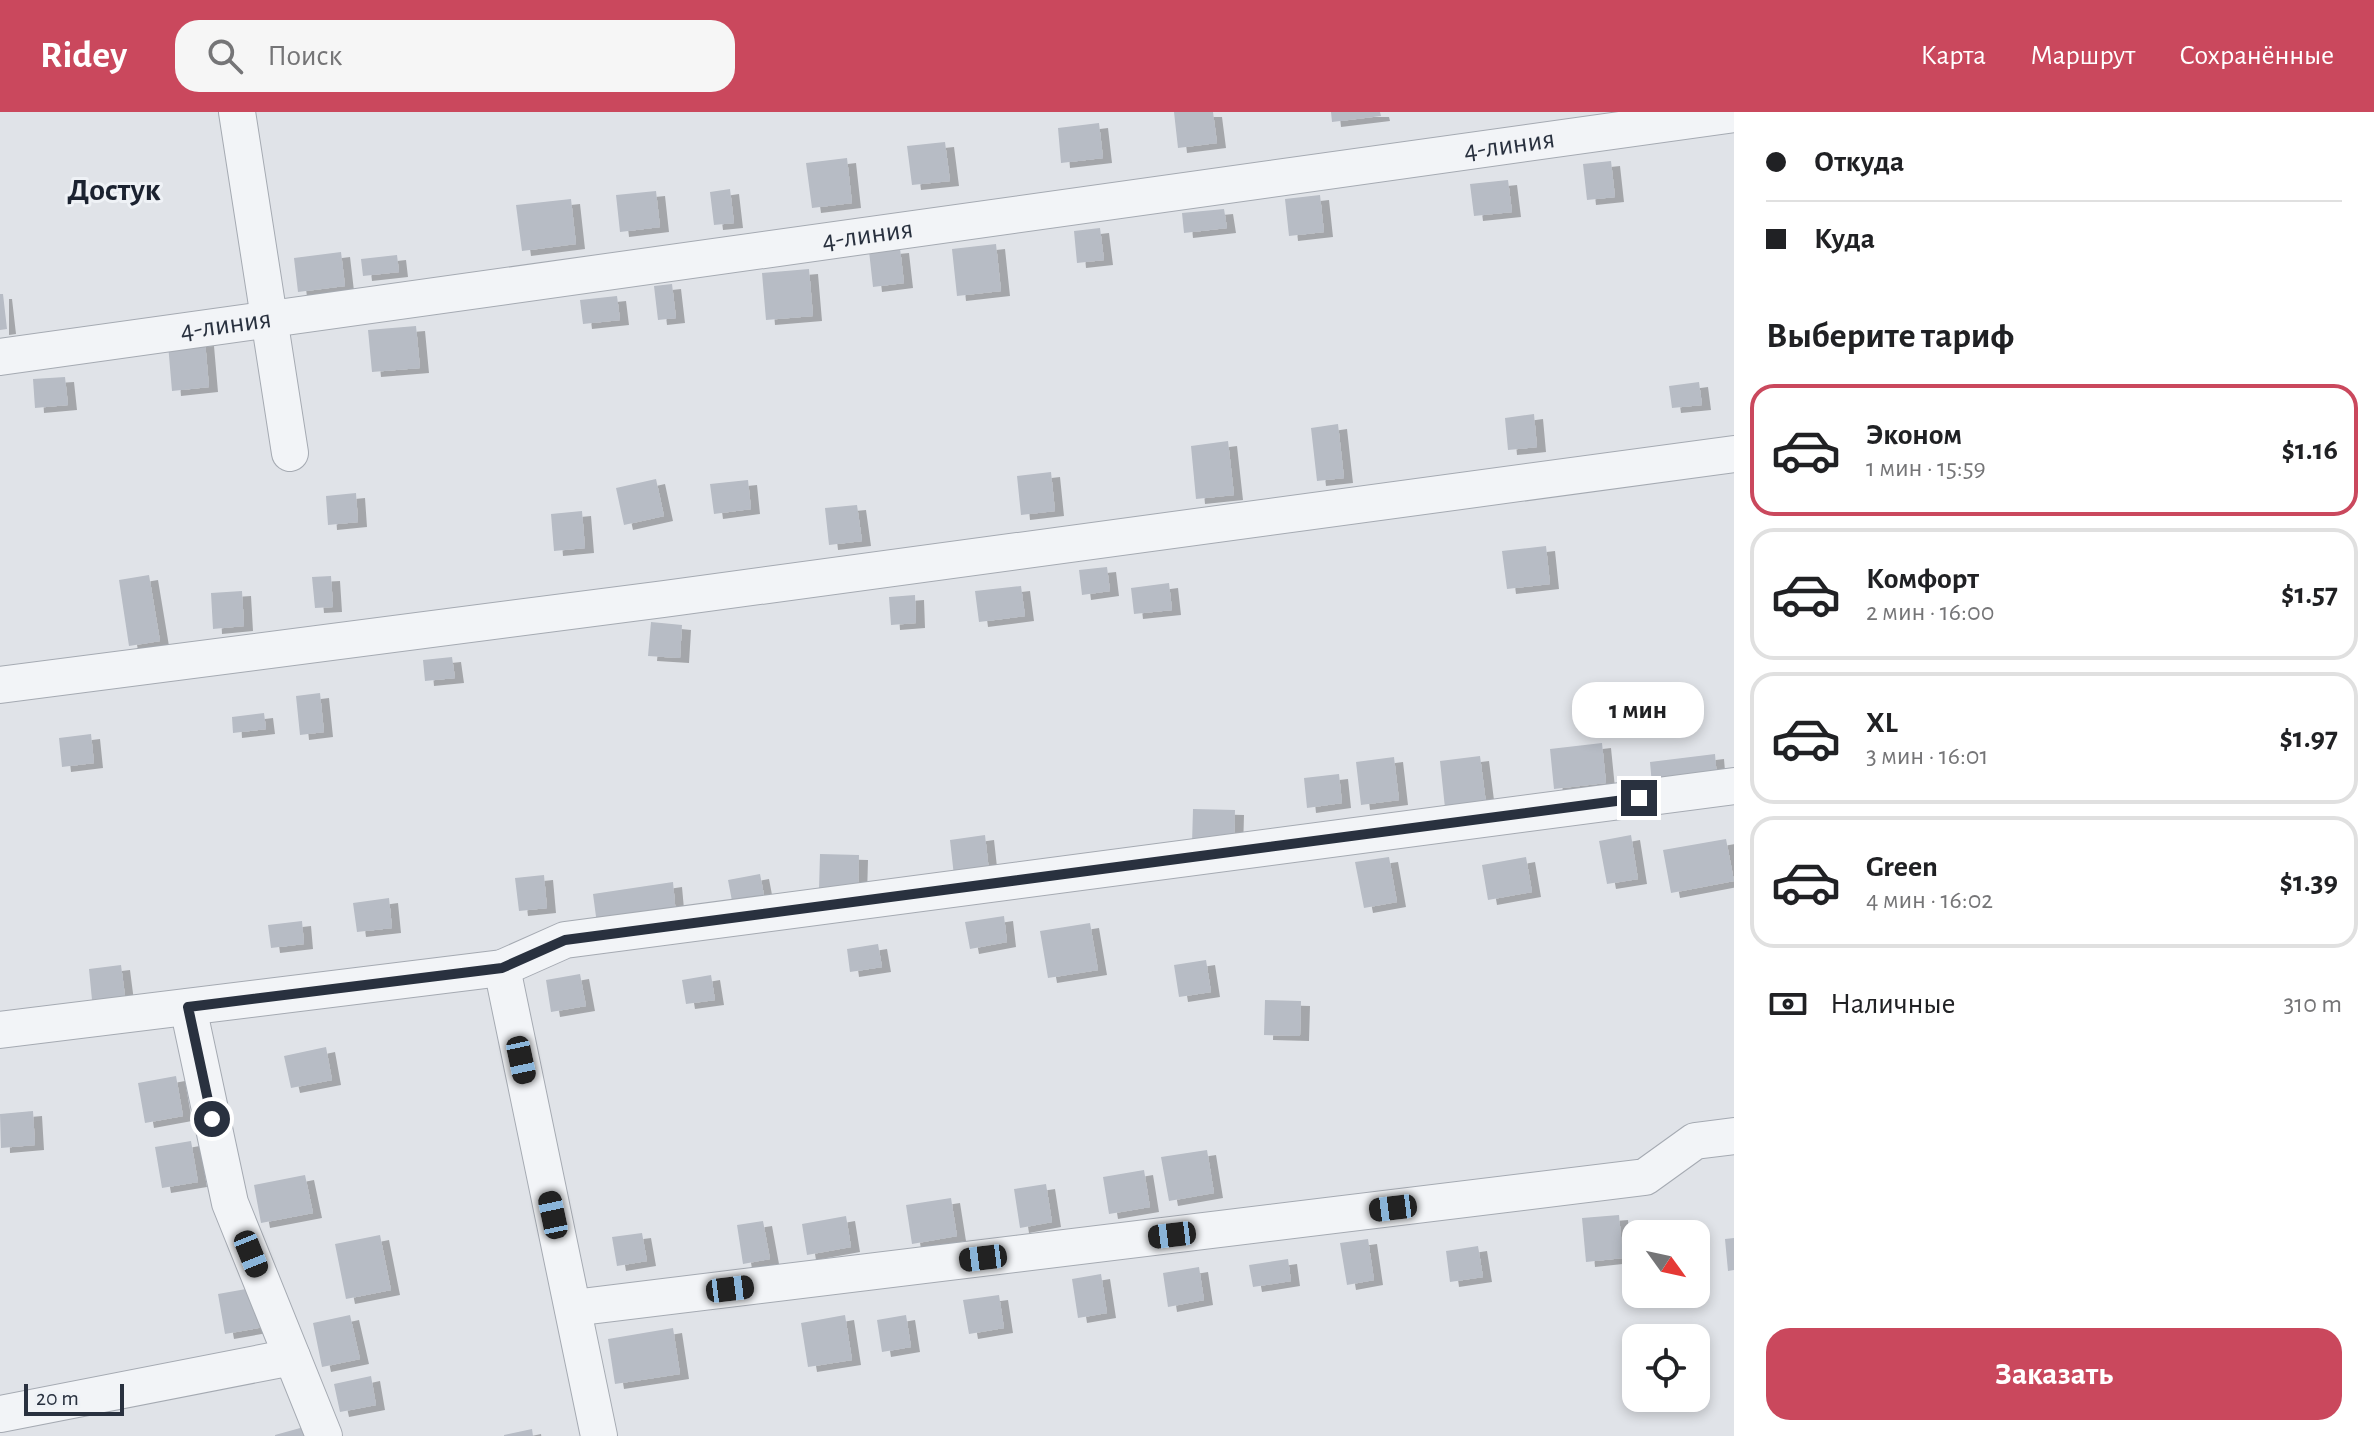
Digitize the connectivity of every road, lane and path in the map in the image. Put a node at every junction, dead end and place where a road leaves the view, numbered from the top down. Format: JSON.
{"nodes":[{"id":1,"x":237,"y":112,"type":"edge"},
{"id":2,"x":1734,"y":114,"type":"edge"},
{"id":3,"x":269,"y":320,"type":"junction"},
{"id":4,"x":0,"y":357,"type":"edge"},
{"id":5,"x":290,"y":453,"type":"dead end"},
{"id":6,"x":1734,"y":454,"type":"edge"},
{"id":7,"x":0,"y":685,"type":"edge"},
{"id":8,"x":1734,"y":786,"type":"edge"},
{"id":9,"x":502,"y":968,"type":"junction"},
{"id":10,"x":188,"y":1007,"type":"junction"},
{"id":11,"x":0,"y":1030,"type":"edge"},
{"id":12,"x":1734,"y":1136,"type":"edge"},
{"id":13,"x":573,"y":1308,"type":"junction"},
{"id":14,"x":292,"y":1357,"type":"junction"},
{"id":15,"x":0,"y":1414,"type":"edge"},
{"id":16,"x":324,"y":1436,"type":"edge"},
{"id":17,"x":599,"y":1436,"type":"edge"}],
"edges":[{"from":1,"to":3,"type":"street"},
{"from":2,"to":3,"type":"street","name":"4-линия"},
{"from":3,"to":4,"type":"street","name":"4-линия"},
{"from":3,"to":5,"type":"street"},
{"from":6,"to":7,"type":"street"},
{"from":8,"to":9,"type":"street"},
{"from":9,"to":10,"type":"street"},
{"from":9,"to":13,"type":"street"},
{"from":10,"to":11,"type":"street"},
{"from":10,"to":14,"type":"street"},
{"from":12,"to":13,"type":"street"},
{"from":13,"to":17,"type":"street"},
{"from":14,"to":15,"type":"street"},
{"from":14,"to":16,"type":"street"}]}
